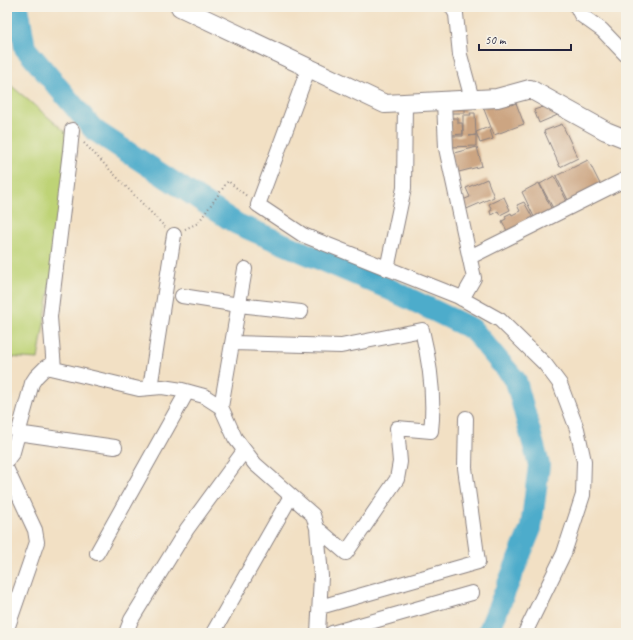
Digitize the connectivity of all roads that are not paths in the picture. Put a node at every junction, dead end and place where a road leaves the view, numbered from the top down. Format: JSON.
{"nodes":[{"id":1,"x":180,"y":7,"type":"edge"},
{"id":2,"x":452,"y":7,"type":"edge"},
{"id":3,"x":576,"y":7,"type":"edge"},
{"id":4,"x":626,"y":55,"type":"edge"},
{"id":5,"x":309,"y":67,"type":"junction"},
{"id":6,"x":472,"y":99,"type":"junction"},
{"id":7,"x":444,"y":101,"type":"junction"},
{"id":8,"x":405,"y":103,"type":"junction"},
{"id":9,"x":72,"y":130,"type":"road end"},
{"id":10,"x":626,"y":139,"type":"edge"},
{"id":11,"x":626,"y":179,"type":"edge"},
{"id":12,"x":174,"y":236,"type":"road end"},
{"id":13,"x":470,"y":257,"type":"junction"},
{"id":14,"x":245,"y":269,"type":"dead end"},
{"id":15,"x":387,"y":269,"type":"junction"},
{"id":16,"x":182,"y":296,"type":"dead end"},
{"id":17,"x":462,"y":299,"type":"junction"},
{"id":18,"x":239,"y":305,"type":"junction"},
{"id":19,"x":301,"y":312,"type":"dead end"},
{"id":20,"x":232,"y":343,"type":"junction"},
{"id":21,"x":54,"y":369,"type":"junction"},
{"id":22,"x":150,"y":388,"type":"junction"},
{"id":23,"x":187,"y":392,"type":"junction"},
{"id":24,"x":221,"y":407,"type":"junction"},
{"id":25,"x":466,"y":418,"type":"dead end"},
{"id":26,"x":17,"y":433,"type":"junction"},
{"id":27,"x":115,"y":447,"type":"dead end"},
{"id":28,"x":244,"y":452,"type":"junction"},
{"id":29,"x":7,"y":460,"type":"edge"},
{"id":30,"x":7,"y":470,"type":"edge"},
{"id":31,"x":291,"y":496,"type":"junction"},
{"id":32,"x":317,"y":528,"type":"junction"},
{"id":33,"x":97,"y":553,"type":"dead end"},
{"id":34,"x":472,"y":593,"type":"dead end"},
{"id":35,"x":320,"y":607,"type":"junction"},
{"id":36,"x":7,"y":629,"type":"edge"},
{"id":37,"x":126,"y":633,"type":"edge"},
{"id":38,"x":213,"y":633,"type":"edge"},
{"id":39,"x":318,"y":633,"type":"edge"},
{"id":40,"x":332,"y":633,"type":"edge"},
{"id":41,"x":525,"y":633,"type":"edge"}],
"edges":[{"from":1,"to":5,"type":"street"},
{"from":2,"to":6,"type":"street"},
{"from":3,"to":4,"type":"street"},
{"from":5,"to":8,"type":"street"},
{"from":5,"to":15,"type":"street"},
{"from":6,"to":7,"type":"street"},
{"from":6,"to":10,"type":"street"},
{"from":7,"to":8,"type":"street"},
{"from":7,"to":13,"type":"street"},
{"from":8,"to":15,"type":"street"},
{"from":9,"to":21,"type":"street"},
{"from":11,"to":13,"type":"street"},
{"from":12,"to":22,"type":"street"},
{"from":13,"to":17,"type":"street"},
{"from":14,"to":18,"type":"street"},
{"from":15,"to":17,"type":"street"},
{"from":16,"to":18,"type":"street"},
{"from":17,"to":41,"type":"street"},
{"from":18,"to":19,"type":"street"},
{"from":18,"to":20,"type":"street"},
{"from":20,"to":24,"type":"street"},
{"from":20,"to":32,"type":"street"},
{"from":21,"to":22,"type":"street"},
{"from":21,"to":26,"type":"street"},
{"from":22,"to":23,"type":"street"},
{"from":23,"to":24,"type":"street"},
{"from":23,"to":33,"type":"street"},
{"from":24,"to":28,"type":"street"},
{"from":25,"to":35,"type":"street"},
{"from":26,"to":27,"type":"street"},
{"from":26,"to":29,"type":"street"},
{"from":28,"to":31,"type":"street"},
{"from":28,"to":37,"type":"street"},
{"from":30,"to":36,"type":"street"},
{"from":31,"to":32,"type":"street"},
{"from":31,"to":38,"type":"street"},
{"from":32,"to":35,"type":"street"},
{"from":34,"to":40,"type":"street"},
{"from":35,"to":39,"type":"street"}]}
